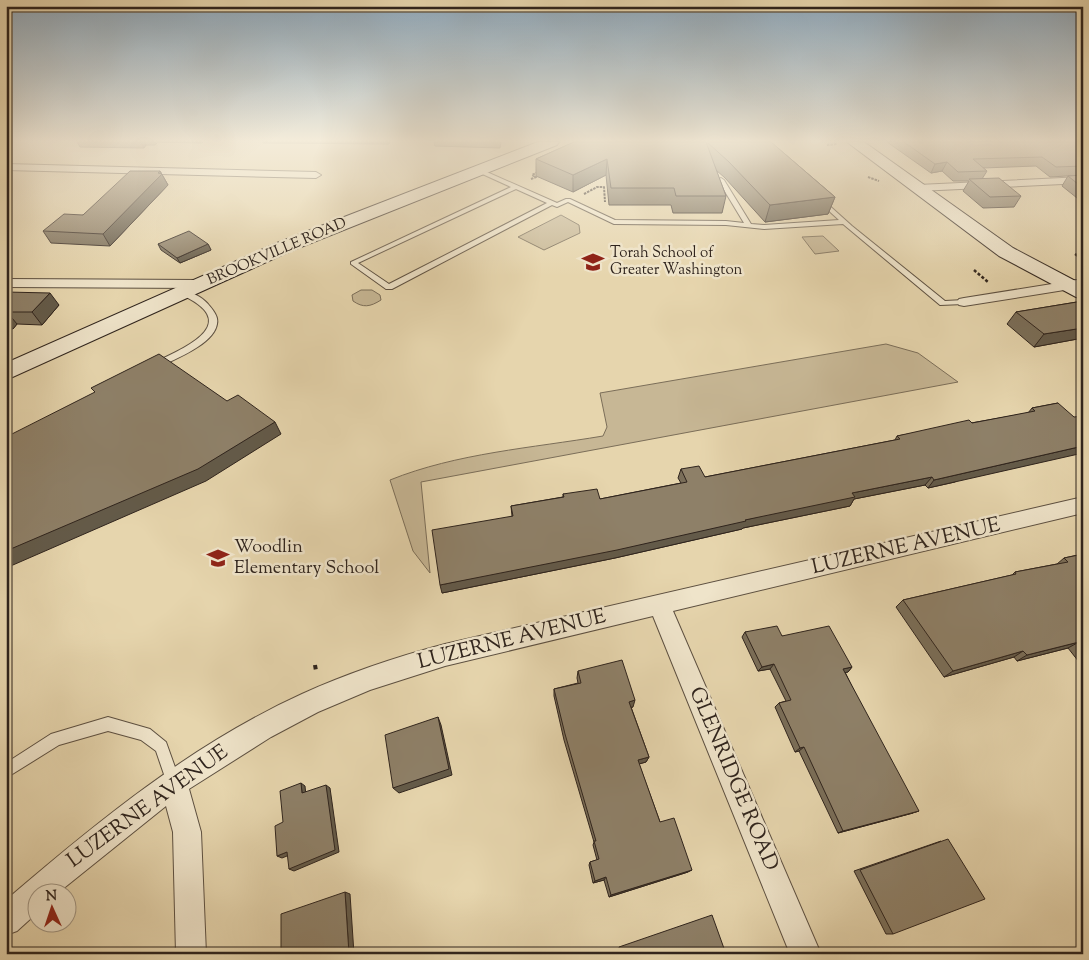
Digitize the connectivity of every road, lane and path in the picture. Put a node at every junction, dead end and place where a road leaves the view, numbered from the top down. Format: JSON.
{"nodes":[{"id":1,"x":440,"y":187,"type":"edge"},
{"id":2,"x":516,"y":187,"type":"joint"},
{"id":3,"x":725,"y":187,"type":"edge"},
{"id":4,"x":943,"y":187,"type":"edge"},
{"id":5,"x":918,"y":188,"type":"joint"},
{"id":6,"x":815,"y":195,"type":"edge"},
{"id":7,"x":552,"y":204,"type":"junction"},
{"id":8,"x":844,"y":222,"type":"junction"},
{"id":9,"x":749,"y":226,"type":"junction"},
{"id":10,"x":1075,"y":254,"type":"dead end"},
{"id":11,"x":1083,"y":259,"type":"edge"},
{"id":12,"x":974,"y":270,"type":"dead end"},
{"id":13,"x":984,"y":279,"type":"dead end"},
{"id":14,"x":6,"y":282,"type":"edge"},
{"id":15,"x":200,"y":284,"type":"junction"},
{"id":16,"x":1078,"y":287,"type":"edge"},
{"id":17,"x":183,"y":292,"type":"junction"},
{"id":18,"x":964,"y":302,"type":"joint"},
{"id":19,"x":152,"y":367,"type":"edge"},
{"id":20,"x":6,"y":372,"type":"edge"},
{"id":21,"x":1083,"y":505,"type":"edge"},
{"id":22,"x":659,"y":605,"type":"junction"},
{"id":23,"x":315,"y":665,"type":"dead end"},
{"id":24,"x":316,"y":671,"type":"dead end"},
{"id":25,"x":6,"y":771,"type":"edge"},
{"id":26,"x":174,"y":784,"type":"junction"},
{"id":27,"x":6,"y":920,"type":"edge"},
{"id":28,"x":191,"y":954,"type":"edge"},
{"id":29,"x":806,"y":954,"type":"edge"}],
"edges":[{"from":1,"to":15,"type":"street","name":"BROOKVILLE ROAD"},
{"from":2,"to":7,"type":"lane"},
{"from":2,"to":7,"type":"lane"},
{"from":3,"to":9,"type":"lane"},
{"from":4,"to":5,"type":"street"},
{"from":5,"to":16,"type":"street"},
{"from":6,"to":8,"type":"lane"},
{"from":7,"to":9,"type":"lane"},
{"from":8,"to":9,"type":"lane"},
{"from":8,"to":18,"type":"lane"},
{"from":10,"to":11,"type":"path"},
{"from":12,"to":13,"type":"path"},
{"from":14,"to":15,"type":"street"},
{"from":15,"to":17,"type":"street","name":"BROOKVILLE ROAD"},
{"from":16,"to":18,"type":"street"},
{"from":17,"to":19,"type":"lane"},
{"from":17,"to":20,"type":"street","name":"BROOKVILLE ROAD"},
{"from":21,"to":22,"type":"street","name":"LUZERNE AVENUE"},
{"from":22,"to":26,"type":"street","name":"LUZERNE AVENUE"},
{"from":22,"to":29,"type":"street","name":"GLENRIDGE ROAD"},
{"from":23,"to":24,"type":"path"},
{"from":25,"to":26,"type":"lane"},
{"from":26,"to":27,"type":"street","name":"LUZERNE AVENUE"},
{"from":26,"to":28,"type":"street"}]}
